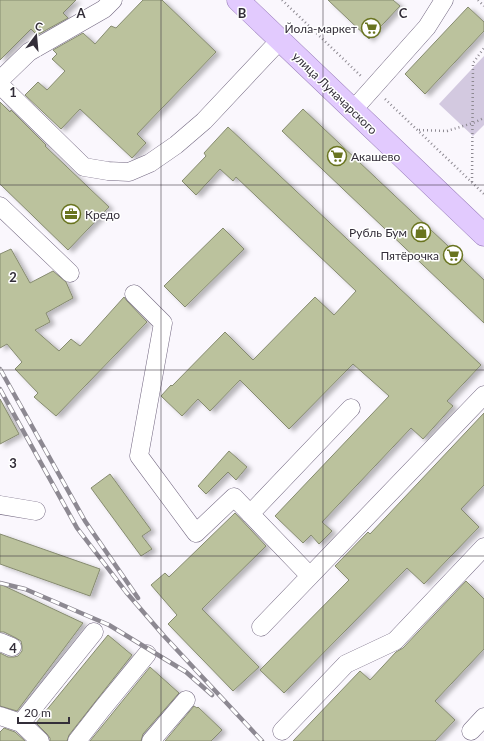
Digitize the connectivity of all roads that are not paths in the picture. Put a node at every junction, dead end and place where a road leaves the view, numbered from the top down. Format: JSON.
{"nodes":[{"id":1,"x":113,"y":0,"type":"edge"},
{"id":2,"x":238,"y":0,"type":"edge"},
{"id":3,"x":444,"y":0,"type":"edge"},
{"id":4,"x":280,"y":40,"type":"junction"},
{"id":5,"x":0,"y":80,"type":"edge"},
{"id":6,"x":0,"y":85,"type":"edge"},
{"id":7,"x":353,"y":110,"type":"junction"},
{"id":8,"x":0,"y":206,"type":"edge"},
{"id":9,"x":484,"y":235,"type":"edge"},
{"id":10,"x":70,"y":273,"type":"dead end"},
{"id":11,"x":134,"y":294,"type":"dead end"},
{"id":12,"x":484,"y":395,"type":"edge"},
{"id":13,"x":351,"y":408,"type":"dead end"},
{"id":14,"x":0,"y":505,"type":"edge"},
{"id":15,"x":36,"y":511,"type":"dead end"},
{"id":16,"x":250,"y":514,"type":"junction"},
{"id":17,"x":484,"y":547,"type":"edge"},
{"id":18,"x":310,"y":576,"type":"junction"},
{"id":19,"x":261,"y":627,"type":"dead end"},
{"id":20,"x":94,"y":632,"type":"dead end"},
{"id":21,"x":147,"y":654,"type":"dead end"},
{"id":22,"x":186,"y":700,"type":"dead end"},
{"id":23,"x":0,"y":716,"type":"edge"},
{"id":24,"x":484,"y":717,"type":"edge"},
{"id":25,"x":21,"y":723,"type":"junction"},
{"id":26,"x":471,"y":730,"type":"dead end"},
{"id":27,"x":282,"y":731,"type":"dead end"},
{"id":28,"x":40,"y":741,"type":"edge"},
{"id":29,"x":77,"y":741,"type":"edge"},
{"id":30,"x":151,"y":741,"type":"edge"}],
"edges":[{"from":1,"to":5,"type":"lane"},
{"from":2,"to":4,"type":"main road","name":"улица Луначарского"},
{"from":3,"to":7,"type":"lane"},
{"from":4,"to":6,"type":"lane"},
{"from":4,"to":7,"type":"main road","name":"улица Луначарского"},
{"from":7,"to":9,"type":"main road","name":"улица Луначарского"},
{"from":8,"to":10,"type":"lane"},
{"from":11,"to":16,"type":"lane"},
{"from":12,"to":18,"type":"lane"},
{"from":13,"to":16,"type":"lane"},
{"from":14,"to":15,"type":"lane"},
{"from":16,"to":18,"type":"lane"},
{"from":17,"to":27,"type":"lane"},
{"from":18,"to":19,"type":"lane"},
{"from":20,"to":25,"type":"lane"},
{"from":21,"to":29,"type":"lane"},
{"from":22,"to":30,"type":"lane"},
{"from":23,"to":25,"type":"lane"},
{"from":24,"to":26,"type":"lane"},
{"from":25,"to":28,"type":"lane"}]}
